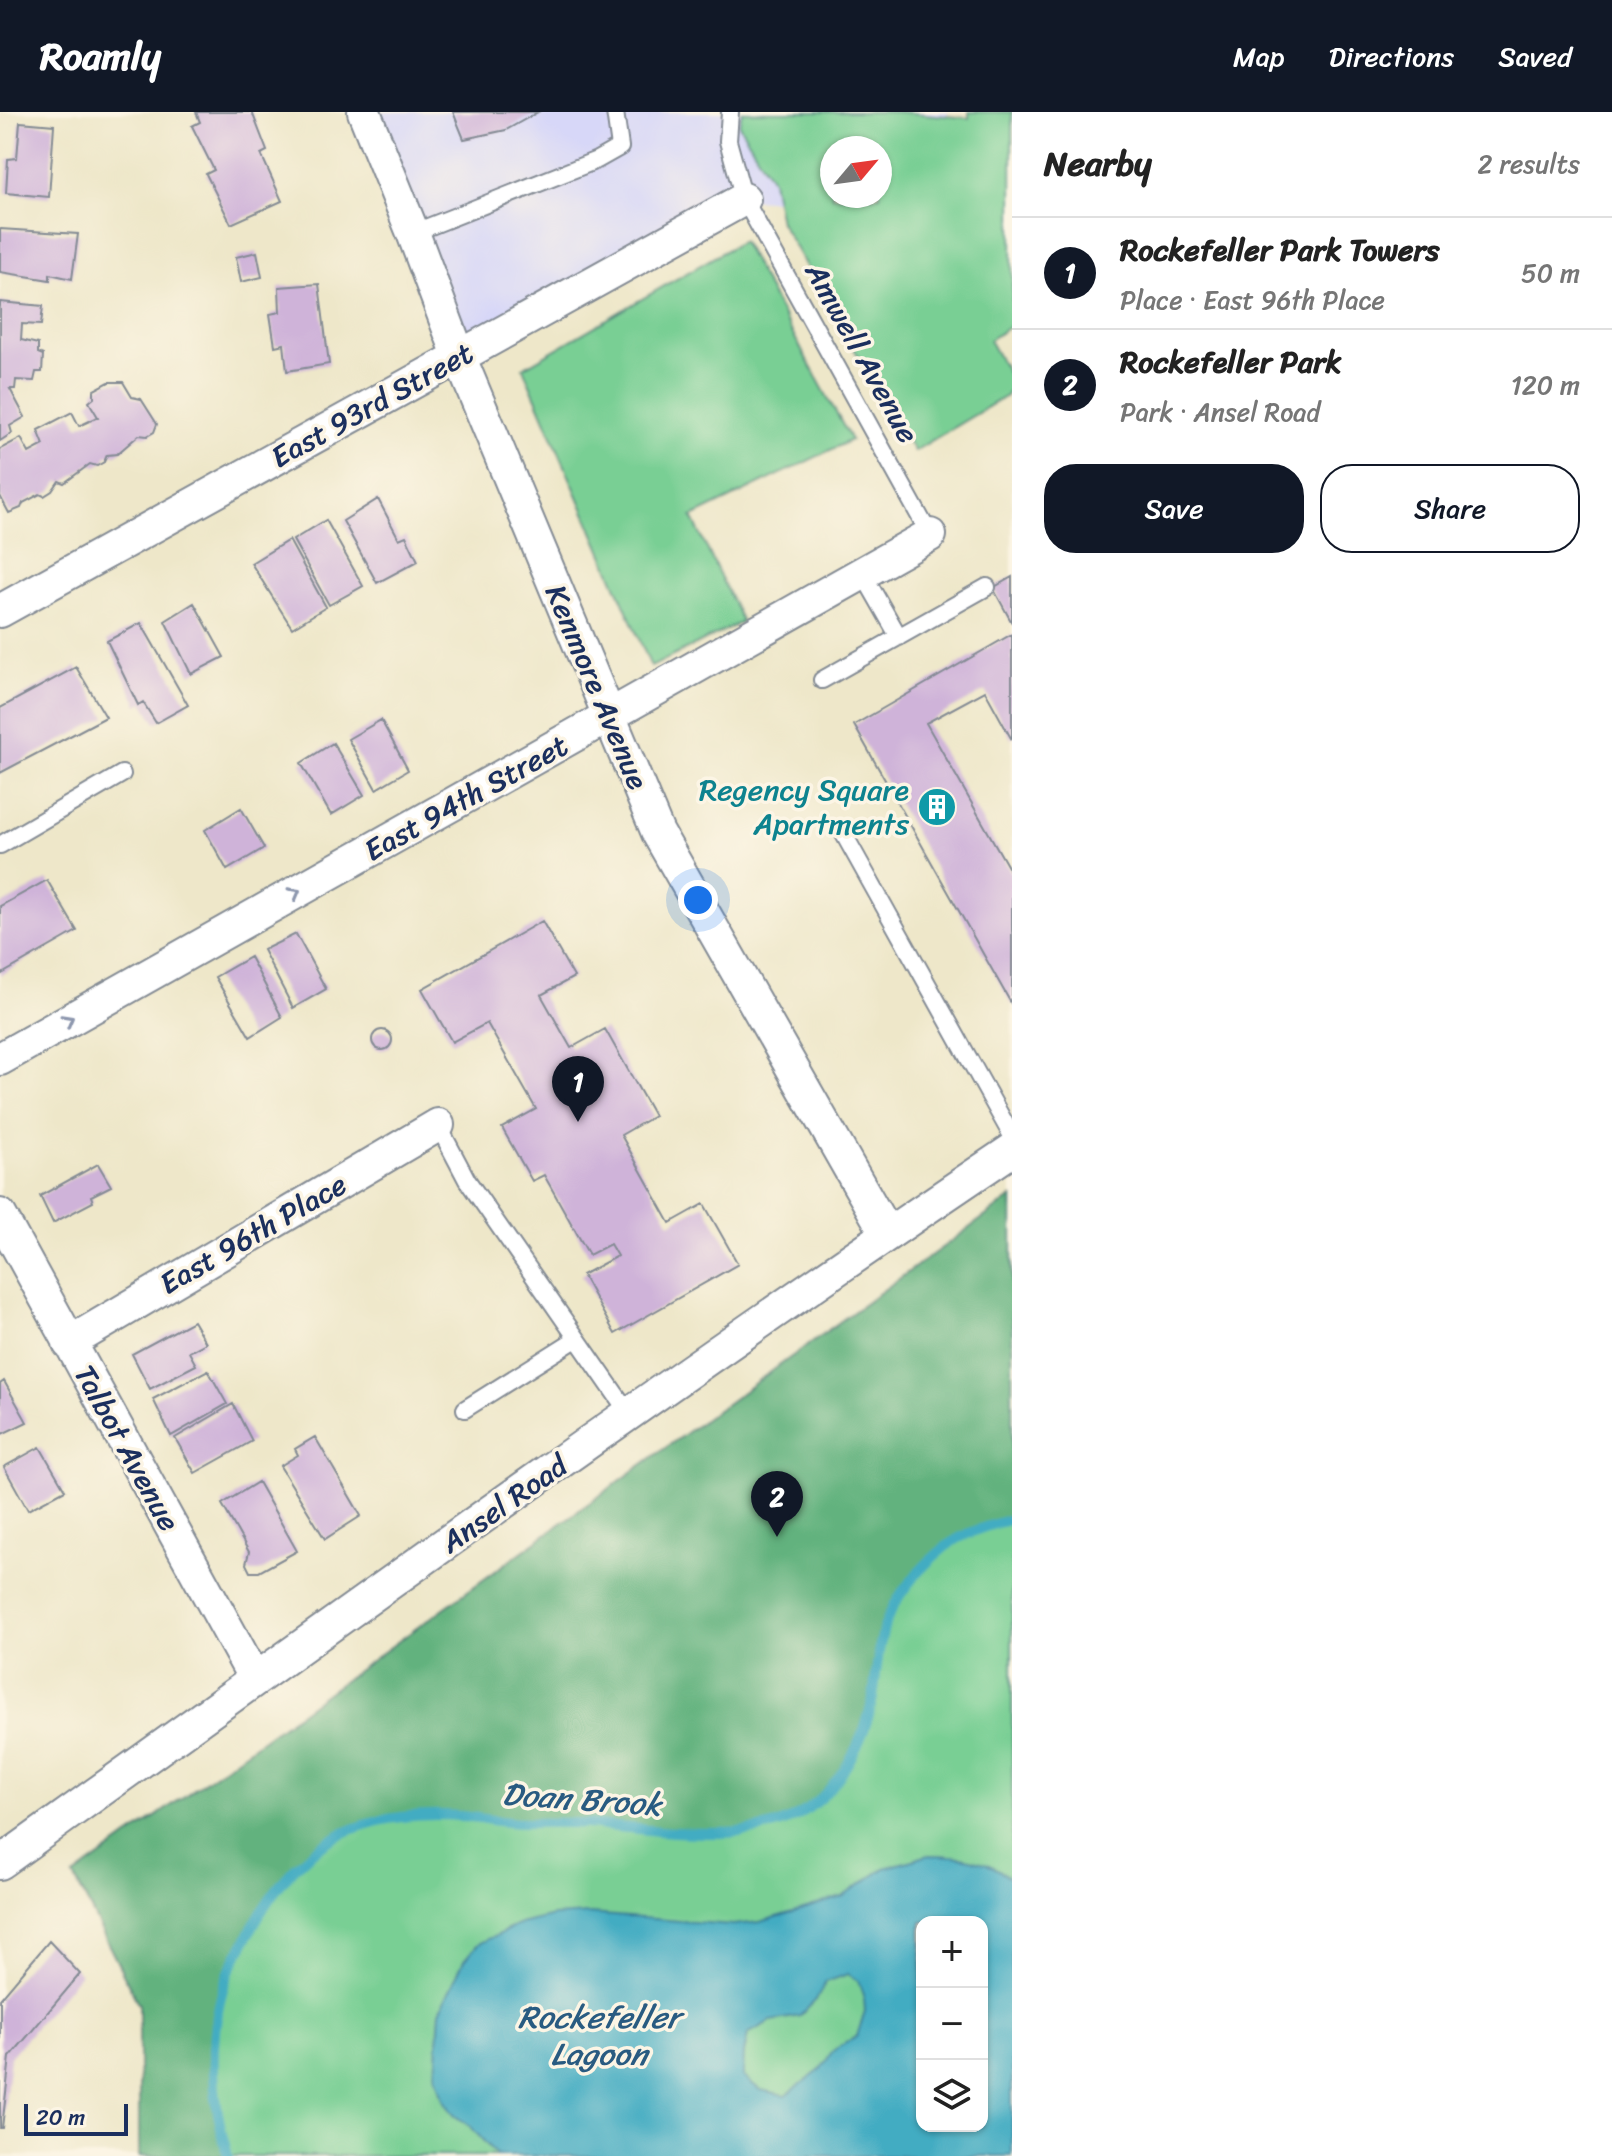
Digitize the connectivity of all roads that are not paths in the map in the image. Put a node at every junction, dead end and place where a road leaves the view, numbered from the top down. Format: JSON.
{"nodes":[{"id":1,"x":364,"y":112,"type":"edge"},
{"id":2,"x":615,"y":112,"type":"edge"},
{"id":3,"x":730,"y":112,"type":"edge"},
{"id":4,"x":744,"y":199,"type":"junction"},
{"id":5,"x":413,"y":233,"type":"junction"},
{"id":6,"x":459,"y":356,"type":"junction"},
{"id":7,"x":930,"y":535,"type":"joint"},
{"id":8,"x":863,"y":574,"type":"junction"},
{"id":9,"x":987,"y":587,"type":"dead end"},
{"id":10,"x":4,"y":599,"type":"edge"},
{"id":11,"x":899,"y":637,"type":"junction"},
{"id":12,"x":822,"y":680,"type":"dead end"},
{"id":13,"x":609,"y":718,"type":"junction"},
{"id":14,"x":122,"y":774,"type":"dead end"},
{"id":15,"x":841,"y":829,"type":"dead end"},
{"id":16,"x":0,"y":845,"type":"edge"},
{"id":17,"x":0,"y":1059,"type":"edge"},
{"id":18,"x":438,"y":1125,"type":"joint"},
{"id":19,"x":1012,"y":1136,"type":"edge"},
{"id":20,"x":1012,"y":1150,"type":"edge"},
{"id":21,"x":0,"y":1215,"type":"edge"},
{"id":22,"x":887,"y":1234,"type":"junction"},
{"id":23,"x":576,"y":1339,"type":"junction"},
{"id":24,"x":69,"y":1343,"type":"junction"},
{"id":25,"x":465,"y":1409,"type":"dead end"},
{"id":26,"x":630,"y":1415,"type":"junction"},
{"id":27,"x":255,"y":1679,"type":"junction"},
{"id":28,"x":0,"y":1863,"type":"edge"}],
"edges":[{"from":1,"to":5,"type":"street","name":"Kenmore Avenue"},
{"from":2,"to":5,"type":"lane"},
{"from":3,"to":4,"type":"lane","name":"Amwell Avenue"},
{"from":4,"to":6,"type":"street","name":"East 93rd Street"},
{"from":4,"to":7,"type":"lane","name":"Amwell Avenue"},
{"from":5,"to":6,"type":"street","name":"Kenmore Avenue"},
{"from":6,"to":10,"type":"street","name":"East 93rd Street"},
{"from":6,"to":13,"type":"street","name":"Kenmore Avenue"},
{"from":7,"to":8,"type":"street","name":"East 94th Street"},
{"from":8,"to":11,"type":"lane"},
{"from":8,"to":13,"type":"street","name":"East 94th Street"},
{"from":9,"to":11,"type":"lane"},
{"from":11,"to":12,"type":"lane"},
{"from":17,"to":13,"type":"street","name":"East 94th Street","one_way":true},
{"from":13,"to":22,"type":"street","name":"Kenmore Avenue"},
{"from":14,"to":16,"type":"lane"},
{"from":15,"to":19,"type":"lane"},
{"from":18,"to":23,"type":"lane"},
{"from":18,"to":24,"type":"street","name":"East 96th Place"},
{"from":20,"to":22,"type":"street","name":"Ansel Road"},
{"from":21,"to":24,"type":"street","name":"Talbot Avenue"},
{"from":22,"to":26,"type":"street","name":"Ansel Road"},
{"from":23,"to":25,"type":"lane"},
{"from":23,"to":26,"type":"lane"},
{"from":24,"to":27,"type":"street","name":"Talbot Avenue"},
{"from":26,"to":27,"type":"street","name":"Ansel Road"},
{"from":27,"to":28,"type":"street","name":"Ansel Road"}]}
